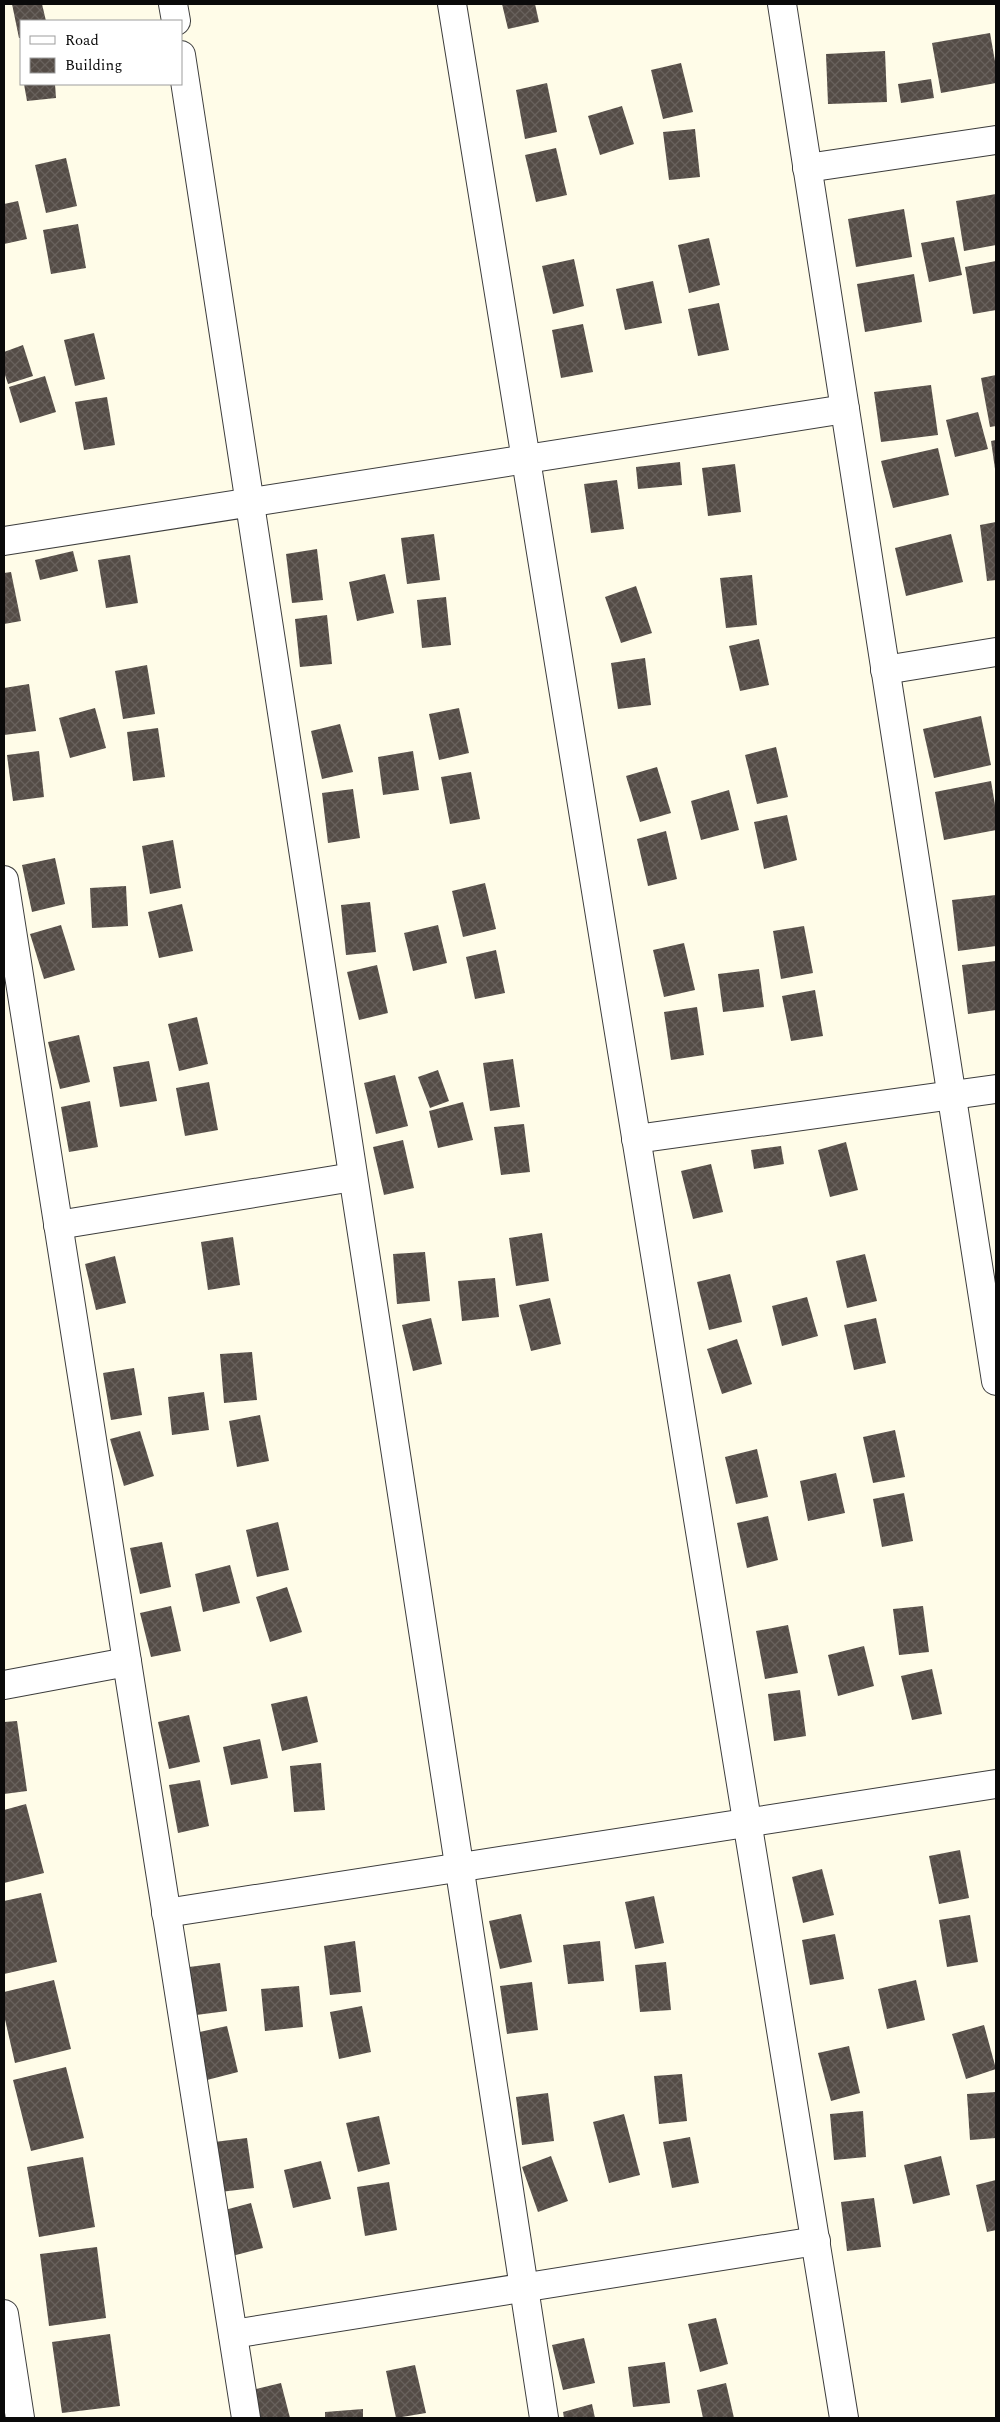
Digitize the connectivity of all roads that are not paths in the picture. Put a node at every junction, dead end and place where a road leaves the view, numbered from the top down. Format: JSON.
{"nodes":[{"id":1,"x":174,"y":4,"type":"edge"},
{"id":2,"x":452,"y":4,"type":"edge"},
{"id":3,"x":782,"y":4,"type":"edge"},
{"id":4,"x":176,"y":20,"type":"edge"},
{"id":5,"x":182,"y":61,"type":"edge"},
{"id":6,"x":996,"y":140,"type":"edge"},
{"id":7,"x":807,"y":168,"type":"junction"},
{"id":8,"x":845,"y":409,"type":"junction"},
{"id":9,"x":526,"y":459,"type":"junction"},
{"id":10,"x":250,"y":502,"type":"junction"},
{"id":11,"x":4,"y":541,"type":"edge"},
{"id":12,"x":996,"y":652,"type":"edge"},
{"id":13,"x":886,"y":670,"type":"junction"},
{"id":14,"x":4,"y":880,"type":"edge"},
{"id":15,"x":996,"y":1089,"type":"edge"},
{"id":16,"x":952,"y":1095,"type":"junction"},
{"id":17,"x":636,"y":1139,"type":"junction"},
{"id":18,"x":353,"y":1177,"type":"junction"},
{"id":19,"x":58,"y":1225,"type":"junction"},
{"id":20,"x":996,"y":1381,"type":"edge"},
{"id":21,"x":127,"y":1662,"type":"junction"},
{"id":22,"x":4,"y":1685,"type":"edge"},
{"id":23,"x":996,"y":1784,"type":"edge"},
{"id":24,"x":747,"y":1822,"type":"junction"},
{"id":25,"x":460,"y":1867,"type":"junction"},
{"id":26,"x":166,"y":1913,"type":"junction"},
{"id":27,"x":816,"y":2241,"type":"junction"},
{"id":28,"x":524,"y":2287,"type":"junction"},
{"id":29,"x":4,"y":2314,"type":"edge"},
{"id":30,"x":233,"y":2334,"type":"junction"},
{"id":31,"x":20,"y":2418,"type":"edge"},
{"id":32,"x":246,"y":2418,"type":"edge"},
{"id":33,"x":544,"y":2418,"type":"edge"},
{"id":34,"x":844,"y":2418,"type":"edge"}],
"edges":[{"from":1,"to":4,"type":"street"},
{"from":2,"to":9,"type":"street"},
{"from":3,"to":7,"type":"street"},
{"from":5,"to":10,"type":"street"},
{"from":6,"to":7,"type":"street"},
{"from":7,"to":8,"type":"street"},
{"from":8,"to":9,"type":"street"},
{"from":8,"to":13,"type":"street"},
{"from":9,"to":10,"type":"street"},
{"from":9,"to":17,"type":"street"},
{"from":10,"to":11,"type":"street"},
{"from":10,"to":18,"type":"street"},
{"from":12,"to":13,"type":"street"},
{"from":13,"to":16,"type":"street"},
{"from":14,"to":19,"type":"street"},
{"from":15,"to":16,"type":"street"},
{"from":16,"to":17,"type":"street"},
{"from":16,"to":20,"type":"street"},
{"from":17,"to":24,"type":"street"},
{"from":18,"to":19,"type":"street"},
{"from":18,"to":25,"type":"street"},
{"from":19,"to":21,"type":"street"},
{"from":21,"to":22,"type":"street"},
{"from":21,"to":26,"type":"street"},
{"from":23,"to":24,"type":"street"},
{"from":24,"to":25,"type":"street"},
{"from":24,"to":27,"type":"street"},
{"from":25,"to":26,"type":"street"},
{"from":25,"to":28,"type":"street"},
{"from":26,"to":30,"type":"street"},
{"from":27,"to":28,"type":"street"},
{"from":27,"to":34,"type":"street"},
{"from":28,"to":30,"type":"street"},
{"from":28,"to":33,"type":"street"},
{"from":29,"to":31,"type":"street"},
{"from":30,"to":32,"type":"street"}]}
